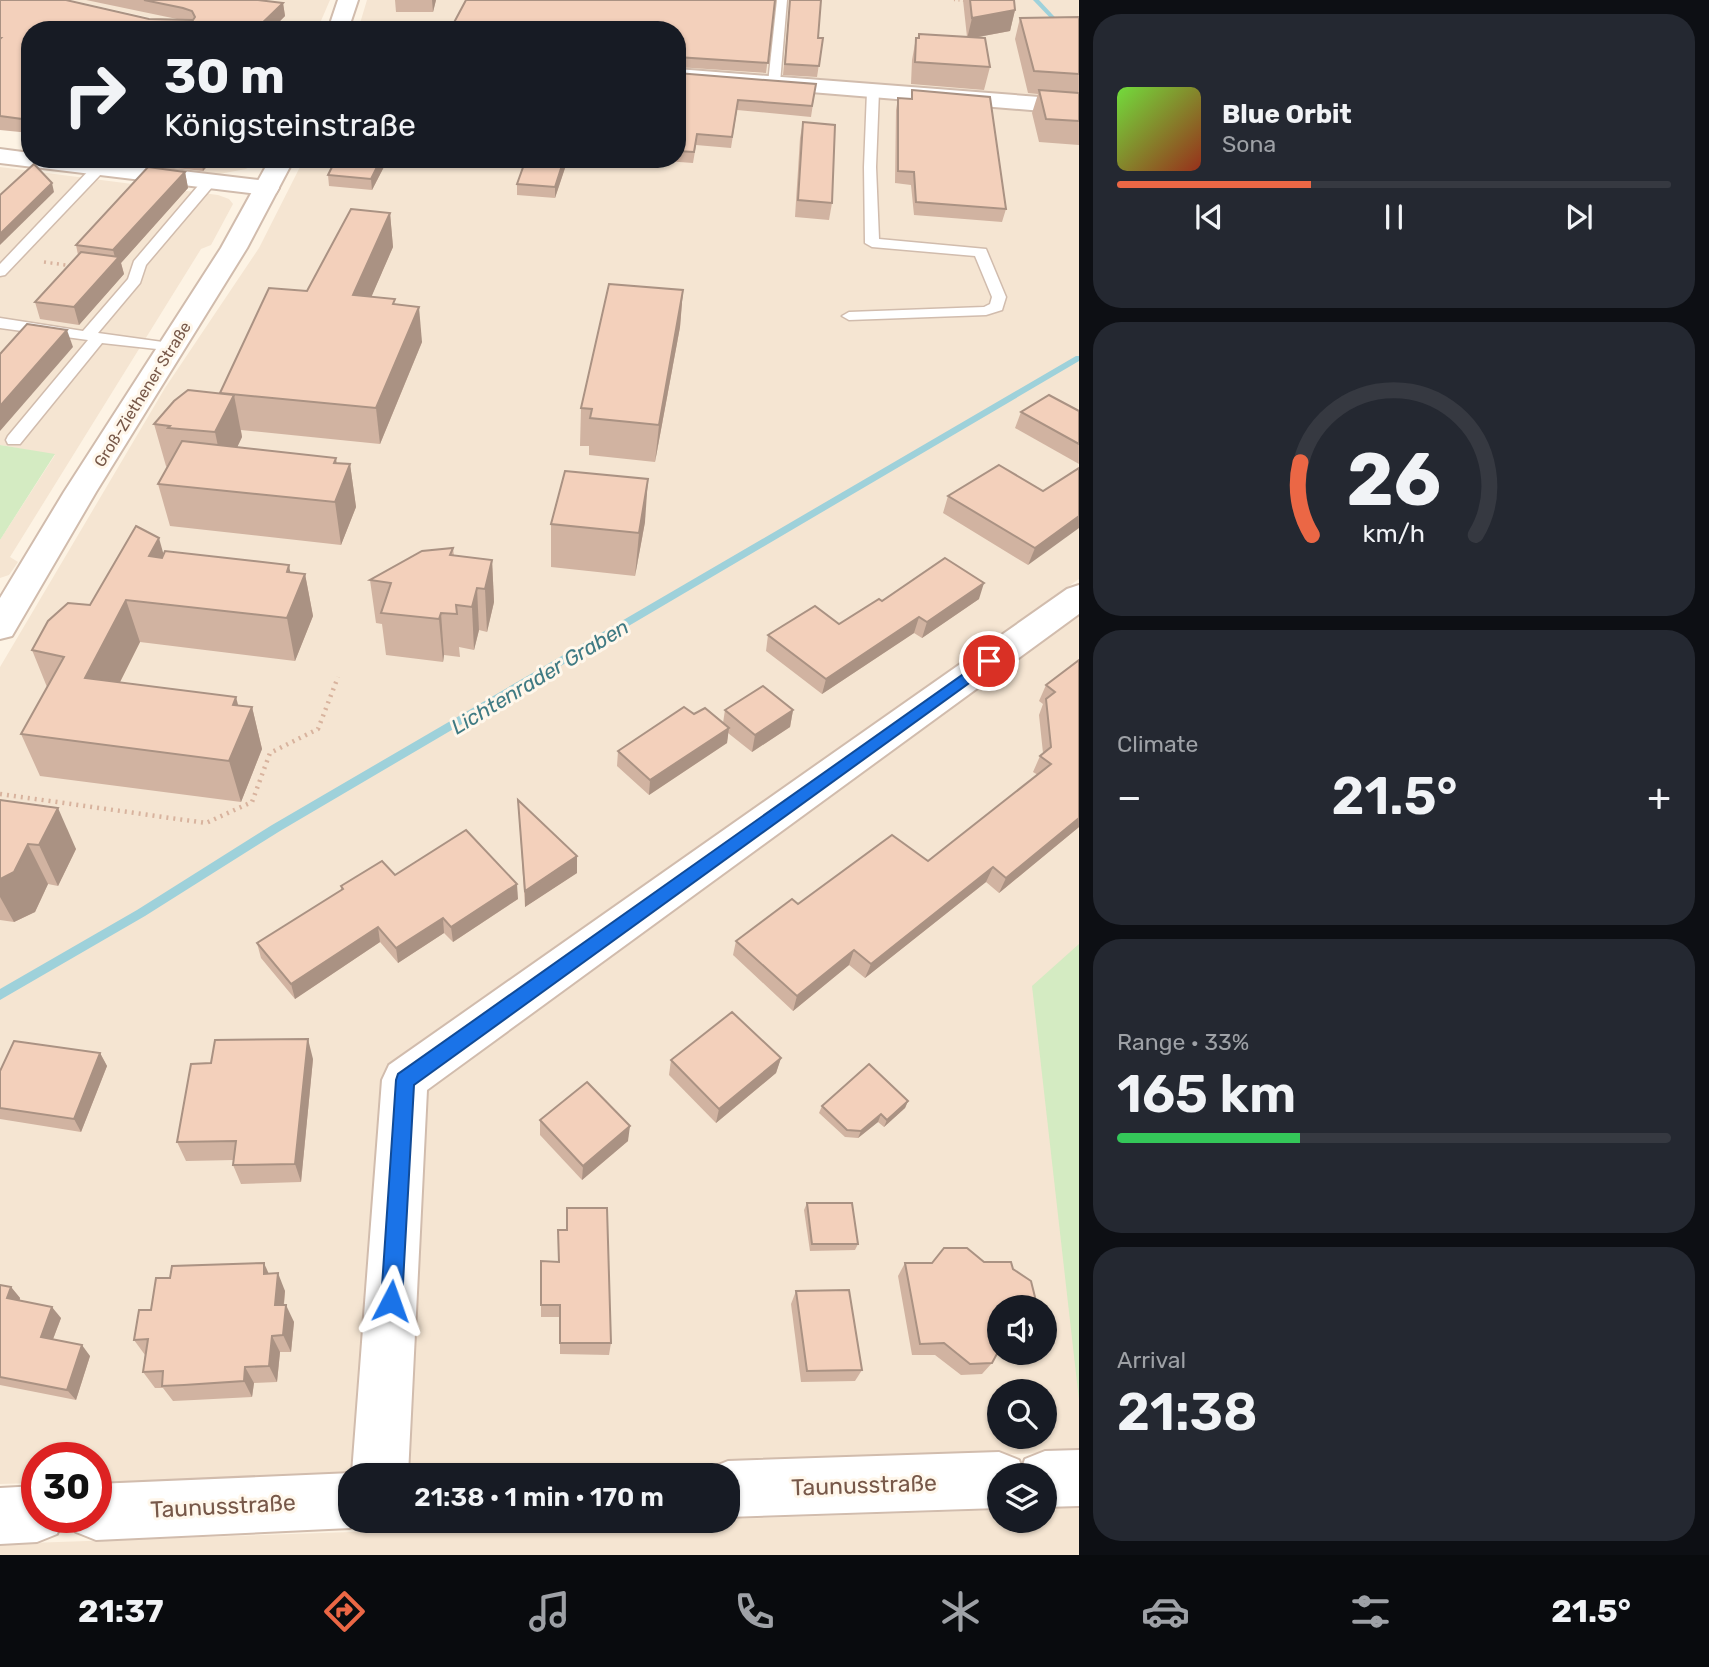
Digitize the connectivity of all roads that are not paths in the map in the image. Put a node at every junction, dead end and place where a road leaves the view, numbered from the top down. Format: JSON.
{"nodes":[{"id":1,"x":348,"y":0,"type":"edge"},
{"id":2,"x":782,"y":0,"type":"edge"},
{"id":3,"x":341,"y":21,"type":"edge"},
{"id":4,"x":686,"y":76,"type":"edge"},
{"id":5,"x":774,"y":83,"type":"junction"},
{"id":6,"x":873,"y":90,"type":"junction"},
{"id":7,"x":1079,"y":107,"type":"edge"},
{"id":8,"x":0,"y":156,"type":"edge"},
{"id":9,"x":21,"y":159,"type":"edge"},
{"id":10,"x":90,"y":168,"type":"edge"},
{"id":11,"x":277,"y":168,"type":"edge"},
{"id":12,"x":98,"y":169,"type":"junction"},
{"id":13,"x":208,"y":183,"type":"junction"},
{"id":14,"x":267,"y":188,"type":"junction"},
{"id":15,"x":0,"y":272,"type":"edge"},
{"id":16,"x":849,"y":316,"type":"dead end"},
{"id":17,"x":0,"y":323,"type":"edge"},
{"id":18,"x":92,"y":337,"type":"junction"},
{"id":19,"x":170,"y":348,"type":"junction"},
{"id":20,"x":14,"y":440,"type":"dead end"},
{"id":21,"x":1079,"y":597,"type":"edge"},
{"id":22,"x":0,"y":627,"type":"edge"},
{"id":23,"x":381,"y":1463,"type":"edge"},
{"id":24,"x":1079,"y":1478,"type":"edge"},
{"id":25,"x":1057,"y":1479,"type":"edge"},
{"id":26,"x":987,"y":1480,"type":"edge"},
{"id":27,"x":740,"y":1489,"type":"edge"},
{"id":28,"x":338,"y":1501,"type":"edge"},
{"id":29,"x":112,"y":1511,"type":"edge"},
{"id":30,"x":21,"y":1515,"type":"edge"},
{"id":31,"x":0,"y":1516,"type":"edge"}],
"edges":[{"from":1,"to":3,"type":"street"},
{"from":2,"to":5,"type":"lane"},
{"from":4,"to":5,"type":"street"},
{"from":5,"to":6,"type":"street"},
{"from":6,"to":7,"type":"street"},
{"from":6,"to":16,"type":"lane"},
{"from":8,"to":9,"type":"street"},
{"from":10,"to":12,"type":"street"},
{"from":11,"to":14,"type":"street","name":"Groß-Ziethener Straße"},
{"from":12,"to":13,"type":"street"},
{"from":12,"to":15,"type":"lane"},
{"from":13,"to":14,"type":"street"},
{"from":13,"to":18,"type":"lane"},
{"from":14,"to":19,"type":"street","name":"Groß-Ziethener Straße"},
{"from":17,"to":18,"type":"lane"},
{"from":18,"to":19,"type":"lane"},
{"from":18,"to":20,"type":"lane"},
{"from":19,"to":22,"type":"street","name":"Groß-Ziethener Straße"},
{"from":21,"to":23,"type":"street"},
{"from":24,"to":25,"type":"street"},
{"from":26,"to":27,"type":"street","name":"Taunusstraße"},
{"from":28,"to":29,"type":"street","name":"Taunusstraße"},
{"from":30,"to":31,"type":"street"}]}
